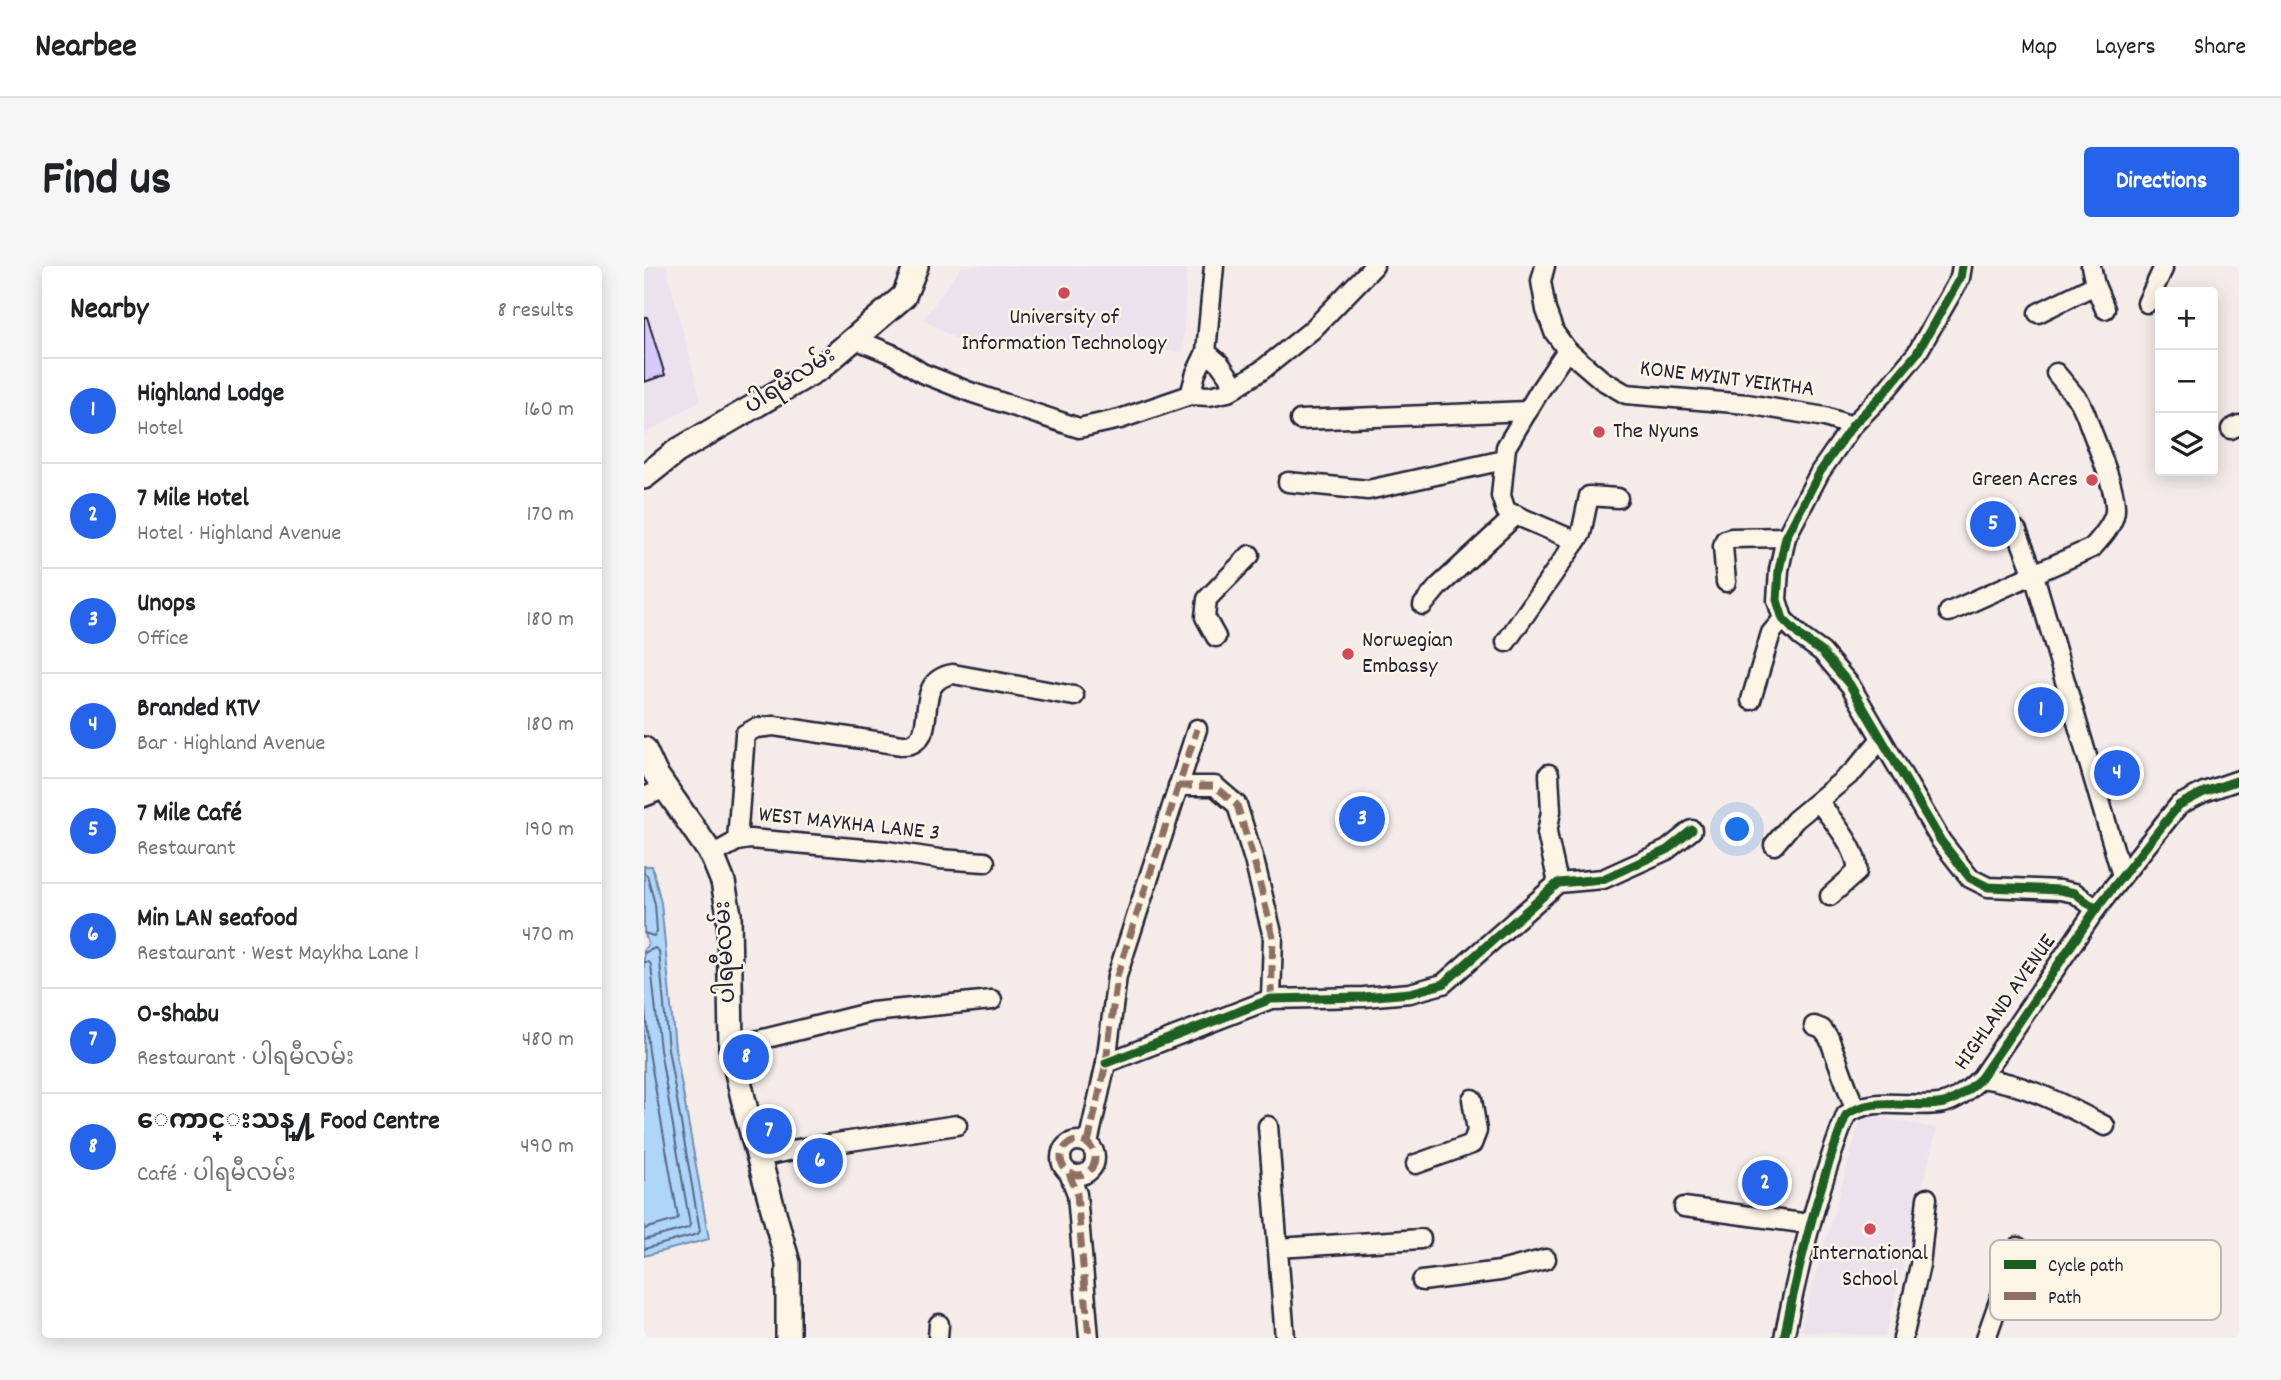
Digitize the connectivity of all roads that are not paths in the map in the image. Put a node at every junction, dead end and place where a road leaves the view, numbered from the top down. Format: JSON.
{"nodes":[{"id":1,"x":916,"y":266,"type":"edge"},
{"id":2,"x":1214,"y":266,"type":"edge"},
{"id":3,"x":1374,"y":266,"type":"edge"},
{"id":4,"x":1545,"y":266,"type":"edge"},
{"id":5,"x":1962,"y":266,"type":"edge"},
{"id":6,"x":2091,"y":266,"type":"edge"},
{"id":7,"x":2162,"y":266,"type":"edge"},
{"id":8,"x":2095,"y":285,"type":"junction"},
{"id":9,"x":2147,"y":303,"type":"dead end"},
{"id":10,"x":2105,"y":309,"type":"dead end"},
{"id":11,"x":2038,"y":313,"type":"dead end"},
{"id":12,"x":855,"y":338,"type":"junction"},
{"id":13,"x":1567,"y":350,"type":"junction"},
{"id":14,"x":1206,"y":352,"type":"junction"},
{"id":15,"x":2056,"y":373,"type":"dead end"},
{"id":16,"x":1236,"y":387,"type":"junction"},
{"id":17,"x":1190,"y":395,"type":"junction"},
{"id":18,"x":1528,"y":411,"type":"junction"},
{"id":19,"x":1300,"y":420,"type":"dead end"},
{"id":20,"x":1852,"y":426,"type":"junction"},
{"id":21,"x":1504,"y":460,"type":"junction"},
{"id":22,"x":644,"y":477,"type":"edge"},
{"id":23,"x":1288,"y":482,"type":"dead end"},
{"id":24,"x":1618,"y":498,"type":"dead end"},
{"id":25,"x":1511,"y":513,"type":"junction"},
{"id":26,"x":2017,"y":531,"type":"dead end"},
{"id":27,"x":1786,"y":537,"type":"junction"},
{"id":28,"x":1576,"y":541,"type":"junction"},
{"id":29,"x":1250,"y":555,"type":"dead end"},
{"id":30,"x":2034,"y":575,"type":"junction"},
{"id":31,"x":1726,"y":582,"type":"dead end"},
{"id":32,"x":1423,"y":604,"type":"dead end"},
{"id":33,"x":1949,"y":612,"type":"dead end"},
{"id":34,"x":1783,"y":619,"type":"junction"},
{"id":35,"x":1216,"y":637,"type":"dead end"},
{"id":36,"x":1506,"y":642,"type":"dead end"},
{"id":37,"x":1074,"y":696,"type":"dead end"},
{"id":38,"x":1751,"y":700,"type":"dead end"},
{"id":39,"x":1197,"y":729,"type":"dead end"},
{"id":40,"x":1881,"y":739,"type":"junction"},
{"id":41,"x":644,"y":749,"type":"edge"},
{"id":42,"x":1549,"y":774,"type":"dead end"},
{"id":43,"x":2239,"y":780,"type":"edge"},
{"id":44,"x":1178,"y":786,"type":"junction"},
{"id":45,"x":666,"y":788,"type":"junction"},
{"id":46,"x":644,"y":797,"type":"edge"},
{"id":47,"x":1819,"y":802,"type":"junction"},
{"id":48,"x":1692,"y":830,"type":"dead end"},
{"id":49,"x":737,"y":841,"type":"junction"},
{"id":50,"x":1774,"y":845,"type":"dead end"},
{"id":51,"x":712,"y":855,"type":"junction"},
{"id":52,"x":985,"y":862,"type":"dead end"},
{"id":53,"x":2122,"y":876,"type":"junction"},
{"id":54,"x":1558,"y":883,"type":"junction"},
{"id":55,"x":1830,"y":896,"type":"dead end"},
{"id":56,"x":2096,"y":909,"type":"junction"},
{"id":57,"x":1271,"y":999,"type":"junction"},
{"id":58,"x":992,"y":1000,"type":"dead end"},
{"id":59,"x":1814,"y":1026,"type":"dead end"},
{"id":60,"x":731,"y":1047,"type":"junction"},
{"id":61,"x":1105,"y":1063,"type":"junction"},
{"id":62,"x":1981,"y":1078,"type":"junction"},
{"id":63,"x":1472,"y":1099,"type":"dead end"},
{"id":64,"x":1854,"y":1109,"type":"junction"},
{"id":65,"x":957,"y":1125,"type":"dead end"},
{"id":66,"x":1268,"y":1126,"type":"dead end"},
{"id":67,"x":2105,"y":1126,"type":"dead end"},
{"id":68,"x":1088,"y":1143,"type":"junction"},
{"id":69,"x":759,"y":1157,"type":"junction"},
{"id":70,"x":1416,"y":1164,"type":"dead end"},
{"id":71,"x":1069,"y":1173,"type":"junction"},
{"id":72,"x":1927,"y":1198,"type":"dead end"},
{"id":73,"x":1684,"y":1207,"type":"dead end"},
{"id":74,"x":1810,"y":1224,"type":"junction"},
{"id":75,"x":1421,"y":1239,"type":"dead end"},
{"id":76,"x":1278,"y":1248,"type":"junction"},
{"id":77,"x":1546,"y":1259,"type":"dead end"},
{"id":78,"x":1422,"y":1281,"type":"dead end"},
{"id":79,"x":1992,"y":1320,"type":"edge"},
{"id":80,"x":788,"y":1338,"type":"edge"},
{"id":81,"x":1089,"y":1338,"type":"edge"},
{"id":82,"x":1285,"y":1338,"type":"edge"},
{"id":83,"x":1784,"y":1338,"type":"edge"},
{"id":84,"x":1903,"y":1338,"type":"edge"},
{"id":85,"x":1986,"y":1338,"type":"edge"}],
"edges":[{"from":1,"to":12,"type":"main road","name":"ပါရမီလမ်း"},
{"from":2,"to":14,"type":"street"},
{"from":3,"to":16,"type":"street"},
{"from":4,"to":13,"type":"street","name":"KONE MYINT YEIKTHA"},
{"from":5,"to":20,"type":"street"},
{"from":6,"to":8,"type":"street"},
{"from":7,"to":9,"type":"street"},
{"from":8,"to":10,"type":"street"},
{"from":8,"to":11,"type":"street"},
{"from":12,"to":17,"type":"street"},
{"from":12,"to":22,"type":"main road","name":"ပါရမီလမ်း"},
{"from":13,"to":18,"type":"street"},
{"from":13,"to":20,"type":"street","name":"KONE MYINT YEIKTHA"},
{"from":14,"to":16,"type":"street"},
{"from":14,"to":17,"type":"street"},
{"from":15,"to":30,"type":"street"},
{"from":16,"to":17,"type":"street"},
{"from":18,"to":19,"type":"street"},
{"from":18,"to":21,"type":"street"},
{"from":20,"to":27,"type":"street"},
{"from":21,"to":23,"type":"street"},
{"from":21,"to":25,"type":"street"},
{"from":24,"to":28,"type":"street"},
{"from":25,"to":28,"type":"street"},
{"from":25,"to":32,"type":"street"},
{"from":26,"to":30,"type":"street"},
{"from":27,"to":31,"type":"street"},
{"from":27,"to":34,"type":"street"},
{"from":28,"to":36,"type":"street"},
{"from":29,"to":35,"type":"street"},
{"from":30,"to":33,"type":"street"},
{"from":30,"to":53,"type":"street"},
{"from":34,"to":38,"type":"street"},
{"from":34,"to":40,"type":"street"},
{"from":37,"to":49,"type":"street"},
{"from":39,"to":44,"type":"street"},
{"from":40,"to":47,"type":"street"},
{"from":40,"to":56,"type":"street"},
{"from":41,"to":45,"type":"main road","name":"ပါရမီလမ်း"},
{"from":42,"to":54,"type":"street"},
{"from":43,"to":53,"type":"street","name":"HIGHLAND AVENUE"},
{"from":44,"to":57,"type":"street"},
{"from":44,"to":61,"type":"street"},
{"from":45,"to":46,"type":"street"},
{"from":45,"to":51,"type":"main road","name":"ပါရမီလမ်း"},
{"from":47,"to":50,"type":"street"},
{"from":47,"to":55,"type":"street"},
{"from":48,"to":54,"type":"street"},
{"from":49,"to":51,"type":"street","name":"WEST MAYKHA LANE 3"},
{"from":49,"to":52,"type":"street","name":"WEST MAYKHA LANE 3"},
{"from":51,"to":60,"type":"main road","name":"ပါရမီလမ်း"},
{"from":53,"to":56,"type":"street","name":"HIGHLAND AVENUE"},
{"from":54,"to":57,"type":"street"},
{"from":56,"to":62,"type":"street","name":"HIGHLAND AVENUE"},
{"from":57,"to":61,"type":"street"},
{"from":58,"to":60,"type":"street"},
{"from":59,"to":64,"type":"street"},
{"from":60,"to":69,"type":"main road","name":"ပါရမီလမ်း"},
{"from":61,"to":68,"type":"street"},
{"from":62,"to":64,"type":"street","name":"HIGHLAND AVENUE"},
{"from":62,"to":67,"type":"street"},
{"from":63,"to":70,"type":"street"},
{"from":64,"to":74,"type":"street"},
{"from":65,"to":69,"type":"street"},
{"from":66,"to":76,"type":"street"},
{"from":68,"to":71,"type":"street"},
{"from":68,"to":71,"type":"street"},
{"from":69,"to":80,"type":"main road","name":"ပါရမီလမ်း"},
{"from":71,"to":81,"type":"street"},
{"from":72,"to":84,"type":"street"},
{"from":73,"to":74,"type":"street"},
{"from":74,"to":83,"type":"street"},
{"from":75,"to":76,"type":"street"},
{"from":76,"to":82,"type":"street"},
{"from":77,"to":78,"type":"street"},
{"from":79,"to":85,"type":"street"}]}
